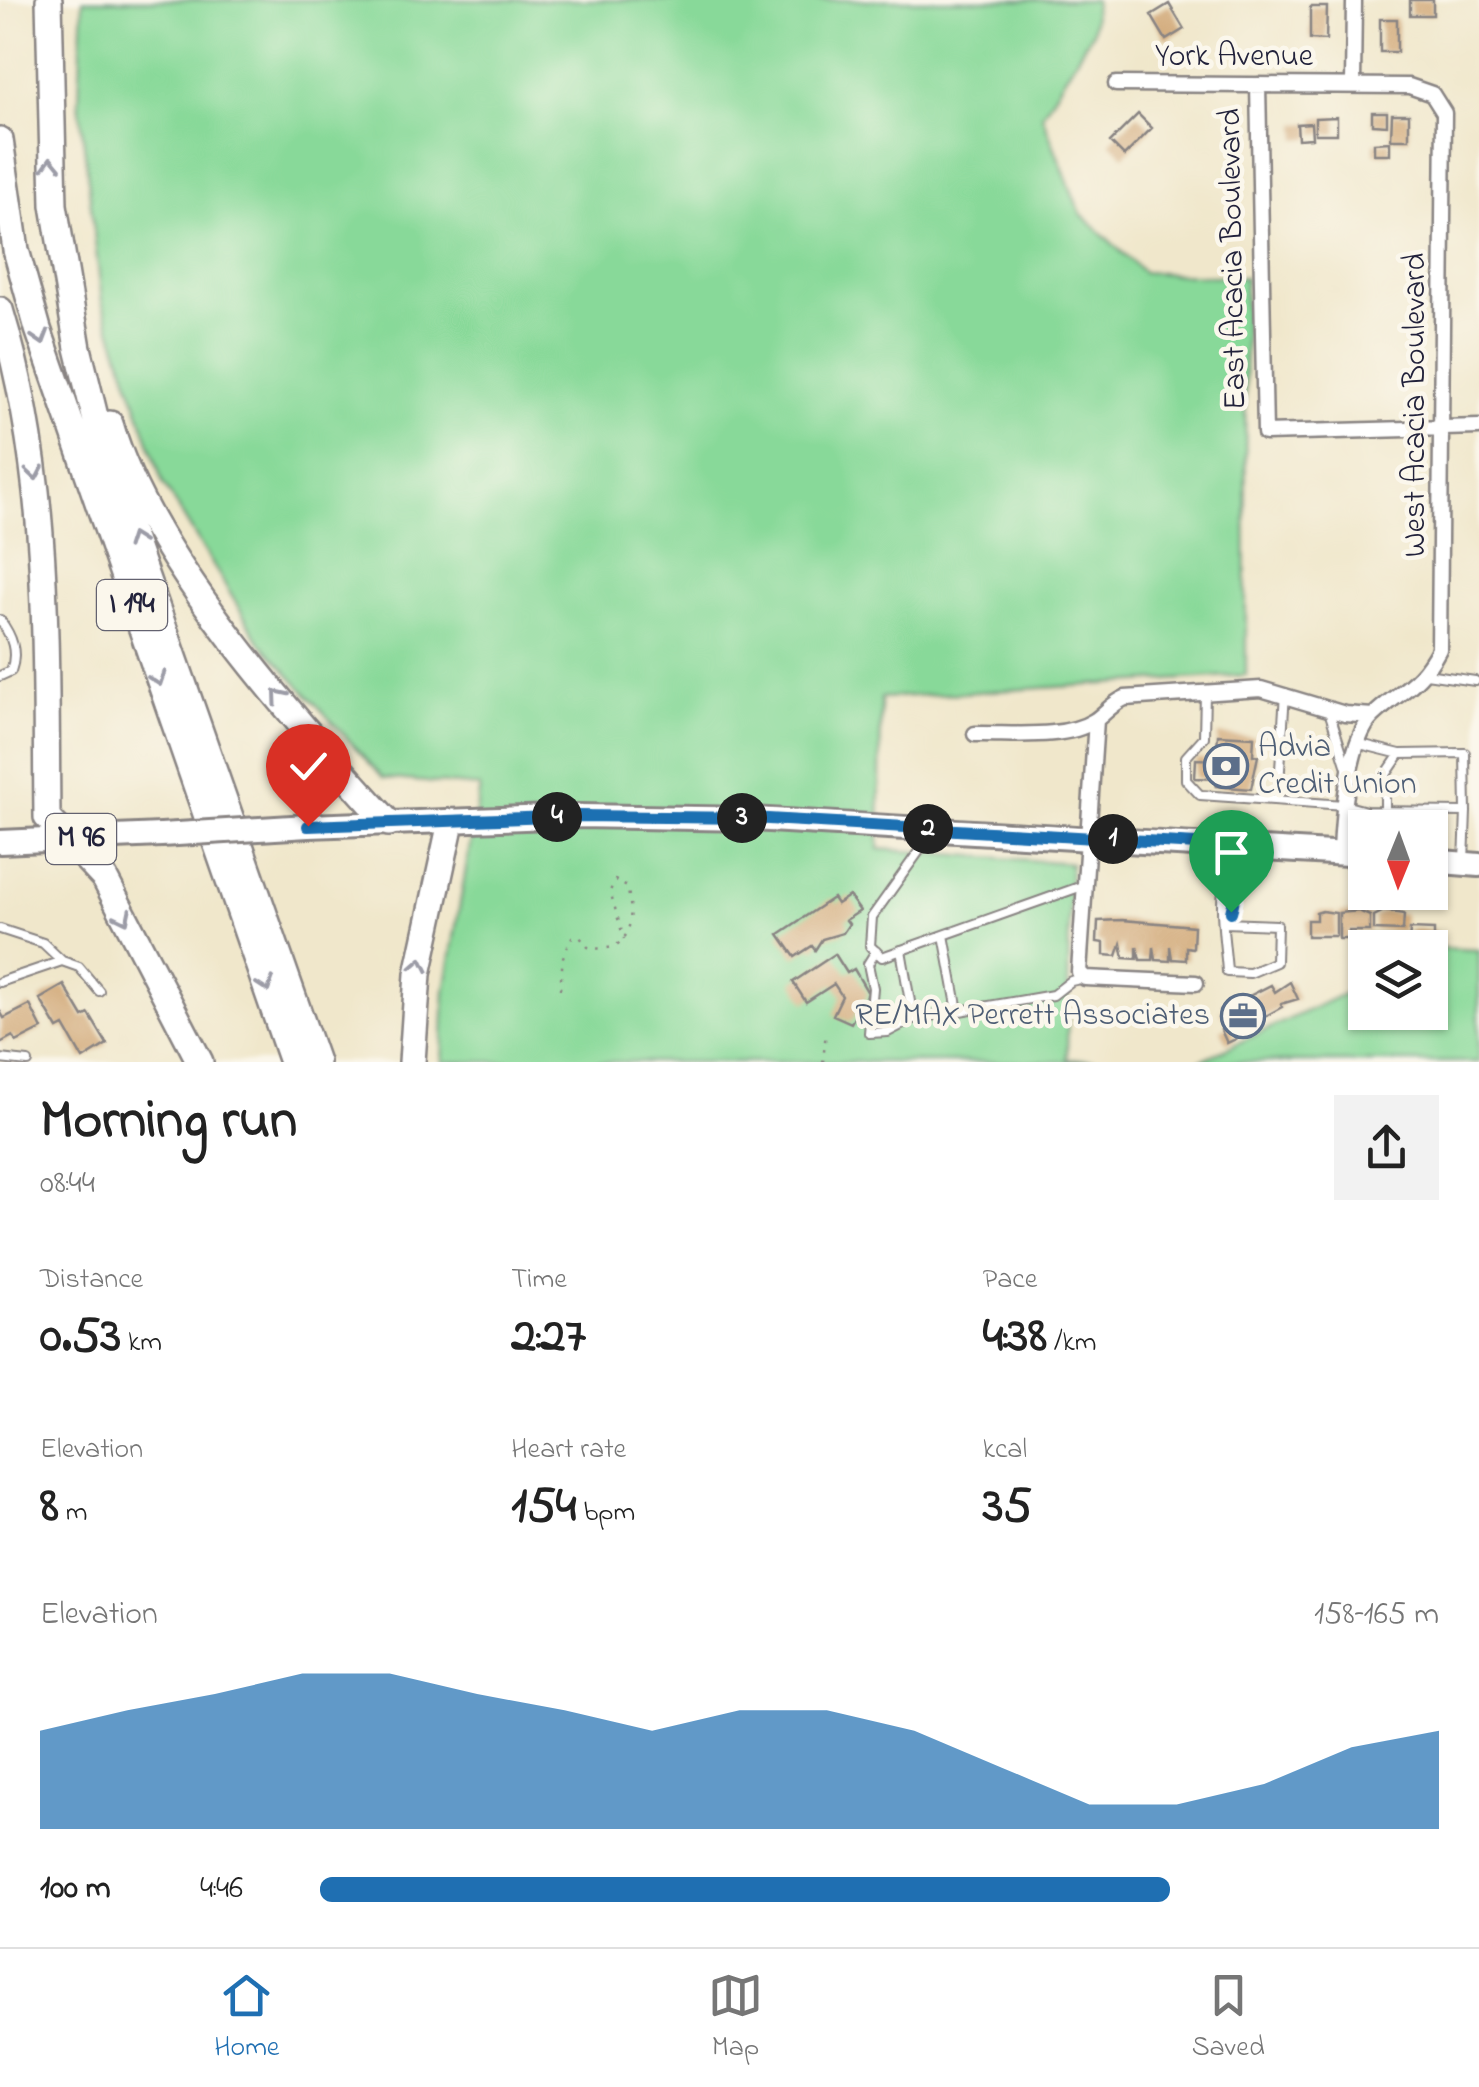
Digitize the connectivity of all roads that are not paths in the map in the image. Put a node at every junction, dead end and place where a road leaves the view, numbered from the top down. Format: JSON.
{"nodes":[{"id":1,"x":49,"y":0,"type":"edge"},
{"id":2,"x":1354,"y":0,"type":"edge"},
{"id":3,"x":1116,"y":84,"type":"dead end"},
{"id":4,"x":1258,"y":85,"type":"junction"},
{"id":5,"x":1353,"y":86,"type":"junction"},
{"id":6,"x":0,"y":140,"type":"edge"},
{"id":7,"x":64,"y":261,"type":"junction"},
{"id":8,"x":0,"y":310,"type":"edge"},
{"id":9,"x":1444,"y":426,"type":"junction"},
{"id":10,"x":1479,"y":426,"type":"edge"},
{"id":11,"x":0,"y":620,"type":"edge"},
{"id":12,"x":1426,"y":674,"type":"junction"},
{"id":13,"x":0,"y":676,"type":"edge"},
{"id":14,"x":1474,"y":681,"type":"dead end"},
{"id":15,"x":1205,"y":693,"type":"junction"},
{"id":16,"x":1285,"y":693,"type":"junction"},
{"id":17,"x":1328,"y":707,"type":"junction"},
{"id":18,"x":1373,"y":716,"type":"junction"},
{"id":19,"x":1096,"y":720,"type":"junction"},
{"id":20,"x":976,"y":734,"type":"dead end"},
{"id":21,"x":1360,"y":744,"type":"junction"},
{"id":22,"x":1400,"y":754,"type":"junction"},
{"id":23,"x":1350,"y":775,"type":"junction"},
{"id":24,"x":1385,"y":776,"type":"dead end"},
{"id":25,"x":1385,"y":794,"type":"dead end"},
{"id":26,"x":1278,"y":800,"type":"junction"},
{"id":27,"x":1344,"y":804,"type":"junction"},
{"id":28,"x":1379,"y":810,"type":"edge"},
{"id":29,"x":1385,"y":810,"type":"edge"},
{"id":30,"x":1448,"y":812,"type":"edge"},
{"id":31,"x":1466,"y":812,"type":"junction"},
{"id":32,"x":451,"y":822,"type":"junction"},
{"id":33,"x":389,"y":823,"type":"junction"},
{"id":34,"x":935,"y":829,"type":"junction"},
{"id":35,"x":1088,"y":838,"type":"junction"},
{"id":36,"x":66,"y":840,"type":"junction"},
{"id":37,"x":0,"y":842,"type":"edge"},
{"id":38,"x":1231,"y":846,"type":"junction"},
{"id":39,"x":1341,"y":853,"type":"junction"},
{"id":40,"x":1348,"y":854,"type":"edge"},
{"id":41,"x":1472,"y":864,"type":"edge"},
{"id":42,"x":1085,"y":885,"type":"junction"},
{"id":43,"x":1225,"y":920,"type":"junction"},
{"id":44,"x":0,"y":929,"type":"edge"},
{"id":45,"x":944,"y":935,"type":"junction"},
{"id":46,"x":901,"y":950,"type":"junction"},
{"id":47,"x":876,"y":951,"type":"junction"},
{"id":48,"x":62,"y":960,"type":"junction"},
{"id":49,"x":1086,"y":978,"type":"junction"},
{"id":50,"x":0,"y":982,"type":"edge"},
{"id":51,"x":1196,"y":984,"type":"dead end"},
{"id":52,"x":99,"y":991,"type":"dead end"},
{"id":53,"x":958,"y":1011,"type":"junction"},
{"id":54,"x":913,"y":1019,"type":"junction"},
{"id":55,"x":0,"y":1058,"type":"edge"},
{"id":56,"x":28,"y":1062,"type":"edge"},
{"id":57,"x":200,"y":1062,"type":"edge"},
{"id":58,"x":292,"y":1062,"type":"edge"},
{"id":59,"x":316,"y":1062,"type":"edge"},
{"id":60,"x":412,"y":1062,"type":"edge"}],
"edges":[{"from":7,"to":1,"type":"highway","number":"I 194","one_way":true},
{"from":2,"to":5,"type":"street"},
{"from":3,"to":4,"type":"street","name":"York Avenue"},
{"from":4,"to":5,"type":"street","name":"York Avenue"},
{"from":4,"to":9,"type":"street","name":"East Acacia Boulevard"},
{"from":5,"to":9,"type":"street","name":"West Acacia Boulevard"},
{"from":6,"to":58,"type":"highway","number":"I 194","one_way":true},
{"from":33,"to":7,"type":"highway","one_way":true},
{"from":59,"to":7,"type":"highway","number":"I 194","one_way":true},
{"from":8,"to":36,"type":"highway","one_way":true},
{"from":9,"to":10,"type":"street"},
{"from":9,"to":12,"type":"street","name":"West Acacia Boulevard"},
{"from":11,"to":13,"type":"lane"},
{"from":12,"to":14,"type":"lane"},
{"from":12,"to":18,"type":"street"},
{"from":15,"to":16,"type":"street"},
{"from":15,"to":19,"type":"street"},
{"from":15,"to":26,"type":"lane"},
{"from":16,"to":17,"type":"street"},
{"from":16,"to":26,"type":"lane"},
{"from":17,"to":18,"type":"street"},
{"from":17,"to":23,"type":"lane"},
{"from":18,"to":21,"type":"street"},
{"from":19,"to":20,"type":"street"},
{"from":19,"to":35,"type":"street"},
{"from":21,"to":22,"type":"lane"},
{"from":21,"to":23,"type":"street"},
{"from":22,"to":24,"type":"lane"},
{"from":22,"to":31,"type":"lane"},
{"from":23,"to":27,"type":"street"},
{"from":25,"to":29,"type":"lane"},
{"from":26,"to":27,"type":"lane"},
{"from":27,"to":28,"type":"lane"},
{"from":27,"to":39,"type":"street"},
{"from":30,"to":31,"type":"lane"},
{"from":31,"to":41,"type":"lane"},
{"from":32,"to":33,"type":"main road","number":"M 96"},
{"from":32,"to":34,"type":"main road","number":"M 96"},
{"from":60,"to":32,"type":"highway","one_way":true},
{"from":33,"to":36,"type":"main road","number":"M 96","bridge":true},
{"from":34,"to":35,"type":"main road","number":"M 96"},
{"from":34,"to":47,"type":"lane"},
{"from":35,"to":38,"type":"main road","number":"M 96"},
{"from":35,"to":42,"type":"street"},
{"from":36,"to":37,"type":"main road","number":"M 96"},
{"from":36,"to":57,"type":"highway","one_way":true},
{"from":38,"to":39,"type":"main road","number":"M 96"},
{"from":38,"to":43,"type":"lane"},
{"from":39,"to":40,"type":"main road","number":"M 96"},
{"from":42,"to":45,"type":"lane"},
{"from":42,"to":49,"type":"street"},
{"from":43,"to":43,"type":"lane"},
{"from":44,"to":48,"type":"lane"},
{"from":45,"to":46,"type":"lane"},
{"from":45,"to":53,"type":"lane"},
{"from":46,"to":47,"type":"lane"},
{"from":46,"to":54,"type":"lane"},
{"from":47,"to":54,"type":"lane"},
{"from":48,"to":50,"type":"lane"},
{"from":48,"to":52,"type":"lane"},
{"from":49,"to":51,"type":"street"},
{"from":49,"to":53,"type":"lane"},
{"from":53,"to":54,"type":"lane"},
{"from":55,"to":56,"type":"lane"}]}
